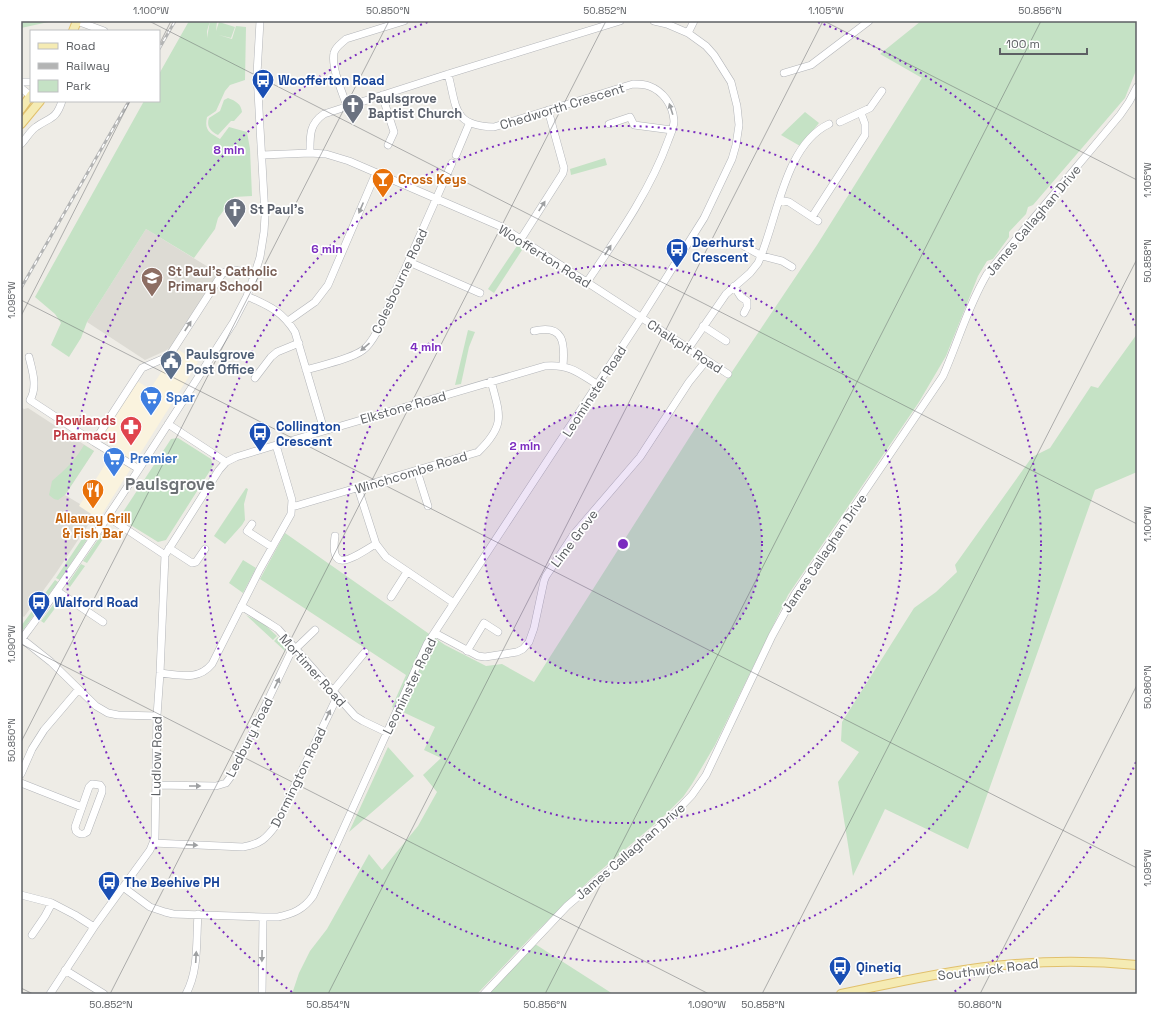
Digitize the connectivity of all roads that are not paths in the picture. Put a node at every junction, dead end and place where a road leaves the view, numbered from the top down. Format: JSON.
{"nodes":[{"id":1,"x":77,"y":21,"type":"edge"},
{"id":2,"x":260,"y":21,"type":"edge"},
{"id":3,"x":404,"y":21,"type":"edge"},
{"id":4,"x":620,"y":21,"type":"edge"},
{"id":5,"x":654,"y":21,"type":"edge"},
{"id":6,"x":694,"y":21,"type":"edge"},
{"id":7,"x":870,"y":21,"type":"edge"},
{"id":8,"x":94,"y":29,"type":"edge"},
{"id":9,"x":688,"y":33,"type":"junction"},
{"id":10,"x":784,"y":73,"type":"dead end"},
{"id":11,"x":448,"y":74,"type":"junction"},
{"id":12,"x":1137,"y":87,"type":"edge"},
{"id":13,"x":21,"y":88,"type":"edge"},
{"id":14,"x":882,"y":91,"type":"dead end"},
{"id":15,"x":382,"y":95,"type":"junction"},
{"id":16,"x":29,"y":99,"type":"edge"},
{"id":17,"x":30,"y":102,"type":"edge"},
{"id":18,"x":39,"y":102,"type":"edge"},
{"id":19,"x":62,"y":102,"type":"edge"},
{"id":20,"x":347,"y":106,"type":"junction"},
{"id":21,"x":21,"y":109,"type":"edge"},
{"id":22,"x":33,"y":110,"type":"junction"},
{"id":23,"x":548,"y":110,"type":"junction"},
{"id":24,"x":861,"y":113,"type":"junction"},
{"id":25,"x":840,"y":122,"type":"dead end"},
{"id":26,"x":21,"y":124,"type":"edge"},
{"id":27,"x":469,"y":124,"type":"junction"},
{"id":28,"x":609,"y":124,"type":"dead end"},
{"id":29,"x":829,"y":124,"type":"dead end"},
{"id":30,"x":672,"y":130,"type":"junction"},
{"id":31,"x":21,"y":144,"type":"edge"},
{"id":32,"x":388,"y":144,"type":"dead end"},
{"id":33,"x":310,"y":153,"type":"junction"},
{"id":34,"x":262,"y":155,"type":"junction"},
{"id":35,"x":456,"y":155,"type":"dead end"},
{"id":36,"x":452,"y":163,"type":"dead end"},
{"id":37,"x":376,"y":173,"type":"junction"},
{"id":38,"x":436,"y":199,"type":"junction"},
{"id":39,"x":780,"y":200,"type":"junction"},
{"id":40,"x":521,"y":239,"type":"junction"},
{"id":41,"x":736,"y":245,"type":"dead end"},
{"id":42,"x":762,"y":256,"type":"junction"},
{"id":43,"x":409,"y":262,"type":"junction"},
{"id":44,"x":792,"y":267,"type":"dead end"},
{"id":45,"x":254,"y":276,"type":"junction"},
{"id":46,"x":587,"y":282,"type":"junction"},
{"id":47,"x":734,"y":286,"type":"junction"},
{"id":48,"x":480,"y":293,"type":"dead end"},
{"id":49,"x":247,"y":296,"type":"junction"},
{"id":50,"x":744,"y":312,"type":"dead end"},
{"id":51,"x":641,"y":318,"type":"junction"},
{"id":52,"x":288,"y":321,"type":"junction"},
{"id":53,"x":703,"y":326,"type":"junction"},
{"id":54,"x":534,"y":331,"type":"dead end"},
{"id":55,"x":726,"y":341,"type":"dead end"},
{"id":56,"x":299,"y":343,"type":"junction"},
{"id":57,"x":688,"y":349,"type":"junction"},
{"id":58,"x":28,"y":357,"type":"dead end"},
{"id":59,"x":706,"y":361,"type":"junction"},
{"id":60,"x":563,"y":366,"type":"junction"},
{"id":61,"x":306,"y":370,"type":"junction"},
{"id":62,"x":728,"y":374,"type":"dead end"},
{"id":63,"x":255,"y":378,"type":"dead end"},
{"id":64,"x":491,"y":381,"type":"junction"},
{"id":65,"x":598,"y":385,"type":"junction"},
{"id":66,"x":168,"y":424,"type":"junction"},
{"id":67,"x":324,"y":430,"type":"junction"},
{"id":68,"x":94,"y":442,"type":"junction"},
{"id":69,"x":276,"y":445,"type":"junction"},
{"id":70,"x":226,"y":462,"type":"junction"},
{"id":71,"x":139,"y":469,"type":"junction"},
{"id":72,"x":417,"y":471,"type":"junction"},
{"id":73,"x":358,"y":488,"type":"junction"},
{"id":74,"x":428,"y":506,"type":"dead end"},
{"id":75,"x":292,"y":507,"type":"junction"},
{"id":76,"x":108,"y":517,"type":"junction"},
{"id":77,"x":252,"y":524,"type":"dead end"},
{"id":78,"x":335,"y":536,"type":"dead end"},
{"id":79,"x":376,"y":544,"type":"junction"},
{"id":80,"x":272,"y":547,"type":"junction"},
{"id":81,"x":204,"y":549,"type":"dead end"},
{"id":82,"x":167,"y":551,"type":"junction"},
{"id":83,"x":406,"y":572,"type":"junction"},
{"id":84,"x":57,"y":591,"type":"junction"},
{"id":85,"x":391,"y":597,"type":"dead end"},
{"id":86,"x":454,"y":603,"type":"junction"},
{"id":87,"x":241,"y":606,"type":"junction"},
{"id":88,"x":103,"y":622,"type":"dead end"},
{"id":89,"x":315,"y":630,"type":"dead end"},
{"id":90,"x":498,"y":632,"type":"dead end"},
{"id":91,"x":435,"y":633,"type":"junction"},
{"id":92,"x":21,"y":640,"type":"edge"},
{"id":93,"x":295,"y":650,"type":"junction"},
{"id":94,"x":467,"y":651,"type":"junction"},
{"id":95,"x":365,"y":652,"type":"dead end"},
{"id":96,"x":160,"y":673,"type":"junction"},
{"id":97,"x":78,"y":690,"type":"junction"},
{"id":98,"x":335,"y":695,"type":"junction"},
{"id":99,"x":157,"y":716,"type":"junction"},
{"id":100,"x":386,"y":732,"type":"junction"},
{"id":101,"x":21,"y":774,"type":"edge"},
{"id":102,"x":21,"y":784,"type":"edge"},
{"id":103,"x":156,"y":785,"type":"junction"},
{"id":104,"x":82,"y":807,"type":"junction"},
{"id":105,"x":153,"y":843,"type":"junction"},
{"id":106,"x":123,"y":888,"type":"junction"},
{"id":107,"x":21,"y":895,"type":"edge"},
{"id":108,"x":52,"y":903,"type":"junction"},
{"id":109,"x":198,"y":914,"type":"junction"},
{"id":110,"x":263,"y":917,"type":"junction"},
{"id":111,"x":94,"y":927,"type":"junction"},
{"id":112,"x":32,"y":935,"type":"dead end"},
{"id":113,"x":1137,"y":965,"type":"edge"},
{"id":114,"x":65,"y":970,"type":"junction"},
{"id":115,"x":50,"y":994,"type":"edge"},
{"id":116,"x":104,"y":994,"type":"edge"},
{"id":117,"x":186,"y":994,"type":"edge"},
{"id":118,"x":262,"y":994,"type":"edge"},
{"id":119,"x":484,"y":994,"type":"edge"},
{"id":120,"x":841,"y":994,"type":"edge"}],
"edges":[{"from":1,"to":8,"type":"street"},
{"from":2,"to":34,"type":"street"},
{"from":3,"to":20,"type":"street"},
{"from":4,"to":11,"type":"street"},
{"from":5,"to":9,"type":"street"},
{"from":6,"to":9,"type":"street"},
{"from":7,"to":10,"type":"street"},
{"from":9,"to":51,"type":"street"},
{"from":11,"to":15,"type":"street"},
{"from":11,"to":27,"type":"street"},
{"from":12,"to":119,"type":"street","name":"James Callaghan Drive"},
{"from":13,"to":16,"type":"street"},
{"from":14,"to":24,"type":"street"},
{"from":15,"to":20,"type":"street"},
{"from":15,"to":32,"type":"street"},
{"from":16,"to":21,"type":"main road"},
{"from":17,"to":22,"type":"main road"},
{"from":18,"to":22,"type":"main road"},
{"from":19,"to":31,"type":"street"},
{"from":20,"to":33,"type":"street"},
{"from":22,"to":26,"type":"main road"},
{"from":23,"to":27,"type":"street","name":"Chedworth Crescent"},
{"from":30,"to":23,"type":"street","name":"Chedworth Crescent","one_way":true},
{"from":40,"to":23,"type":"street","one_way":true},
{"from":24,"to":25,"type":"street"},
{"from":24,"to":39,"type":"street"},
{"from":27,"to":35,"type":"street"},
{"from":28,"to":30,"type":"street"},
{"from":29,"to":39,"type":"street"},
{"from":46,"to":30,"type":"street","name":"Chedworth Crescent","one_way":true},
{"from":33,"to":34,"type":"street","name":"Woofferton Road"},
{"from":33,"to":37,"type":"street","name":"Woofferton Road"},
{"from":34,"to":45,"type":"street"},
{"from":36,"to":38,"type":"street","name":"Colesbourne Road"},
{"from":37,"to":38,"type":"street","name":"Woofferton Road"},
{"from":37,"to":52,"type":"street","one_way":true},
{"from":38,"to":40,"type":"street","name":"Woofferton Road"},
{"from":38,"to":43,"type":"street","name":"Colesbourne Road"},
{"from":39,"to":42,"type":"street"},
{"from":40,"to":46,"type":"street","name":"Woofferton Road"},
{"from":41,"to":42,"type":"street"},
{"from":42,"to":44,"type":"street"},
{"from":42,"to":47,"type":"street"},
{"from":43,"to":48,"type":"street"},
{"from":43,"to":61,"type":"street","name":"Colesbourne Road","one_way":true},
{"from":45,"to":49,"type":"street"},
{"from":68,"to":45,"type":"street","one_way":true},
{"from":46,"to":51,"type":"street","name":"Woofferton Road"},
{"from":47,"to":50,"type":"street"},
{"from":47,"to":53,"type":"street"},
{"from":49,"to":52,"type":"street"},
{"from":49,"to":66,"type":"street"},
{"from":51,"to":57,"type":"street","name":"Chalkpit Road"},
{"from":51,"to":65,"type":"street","name":"Leominster Road"},
{"from":52,"to":56,"type":"street"},
{"from":53,"to":55,"type":"street"},
{"from":53,"to":57,"type":"street"},
{"from":54,"to":60,"type":"street"},
{"from":56,"to":61,"type":"street"},
{"from":56,"to":63,"type":"street"},
{"from":57,"to":59,"type":"street","name":"Chalkpit Road"},
{"from":58,"to":68,"type":"street"},
{"from":59,"to":62,"type":"street","name":"Chalkpit Road"},
{"from":59,"to":94,"type":"street","name":"Lime Grove"},
{"from":60,"to":64,"type":"street","name":"Elkstone Road"},
{"from":60,"to":65,"type":"street","name":"Elkstone Road"},
{"from":61,"to":67,"type":"street"},
{"from":64,"to":67,"type":"street","name":"Elkstone Road"},
{"from":64,"to":72,"type":"street","name":"Winchcombe Road"},
{"from":65,"to":86,"type":"street","name":"Leominster Road"},
{"from":66,"to":70,"type":"street"},
{"from":66,"to":71,"type":"street"},
{"from":67,"to":69,"type":"street","name":"Elkstone Road"},
{"from":68,"to":71,"type":"street"},
{"from":69,"to":70,"type":"street","name":"Elkstone Road"},
{"from":69,"to":75,"type":"street"},
{"from":70,"to":82,"type":"street"},
{"from":71,"to":76,"type":"street"},
{"from":72,"to":73,"type":"street","name":"Winchcombe Road"},
{"from":72,"to":74,"type":"street"},
{"from":73,"to":75,"type":"street","name":"Winchcombe Road"},
{"from":73,"to":79,"type":"street"},
{"from":75,"to":80,"type":"street"},
{"from":76,"to":82,"type":"street"},
{"from":76,"to":84,"type":"street"},
{"from":77,"to":80,"type":"street"},
{"from":78,"to":79,"type":"street"},
{"from":79,"to":83,"type":"street"},
{"from":80,"to":87,"type":"street"},
{"from":81,"to":82,"type":"street"},
{"from":82,"to":96,"type":"street","name":"Ludlow Road"},
{"from":83,"to":85,"type":"street"},
{"from":83,"to":86,"type":"street"},
{"from":84,"to":88,"type":"street"},
{"from":84,"to":92,"type":"street"},
{"from":86,"to":91,"type":"street","name":"Leominster Road"},
{"from":87,"to":93,"type":"street","name":"Mortimer Road"},
{"from":87,"to":96,"type":"street"},
{"from":89,"to":93,"type":"street"},
{"from":90,"to":94,"type":"street"},
{"from":91,"to":94,"type":"street","name":"Lime Grove"},
{"from":91,"to":100,"type":"street","name":"Leominster Road"},
{"from":92,"to":97,"type":"street"},
{"from":93,"to":98,"type":"street","name":"Mortimer Road"},
{"from":103,"to":93,"type":"street","name":"Ledbury Road","one_way":true},
{"from":95,"to":98,"type":"street","name":"Dormington Road"},
{"from":96,"to":99,"type":"street","name":"Ludlow Road"},
{"from":97,"to":99,"type":"street"},
{"from":97,"to":101,"type":"street"},
{"from":98,"to":100,"type":"street","name":"Mortimer Road"},
{"from":105,"to":98,"type":"street","name":"Dormington Road","one_way":true},
{"from":99,"to":103,"type":"street","name":"Ludlow Road"},
{"from":100,"to":110,"type":"street","name":"Leominster Road"},
{"from":102,"to":104,"type":"street"},
{"from":103,"to":105,"type":"street","name":"Ludlow Road"},
{"from":104,"to":104,"type":"street"},
{"from":105,"to":106,"type":"street","name":"Ludlow Road"},
{"from":106,"to":109,"type":"street","name":"Leominster Road"},
{"from":106,"to":111,"type":"street","name":"Ludlow Road"},
{"from":107,"to":108,"type":"street"},
{"from":108,"to":111,"type":"street"},
{"from":108,"to":112,"type":"street"},
{"from":109,"to":110,"type":"street","name":"Leominster Road"},
{"from":117,"to":109,"type":"street","one_way":true},
{"from":110,"to":118,"type":"street","one_way":true},
{"from":111,"to":114,"type":"street","name":"Ludlow Road"},
{"from":113,"to":120,"type":"main road","name":"Southwick Road"},
{"from":114,"to":115,"type":"street","name":"Ludlow Road"},
{"from":114,"to":116,"type":"street"}]}
